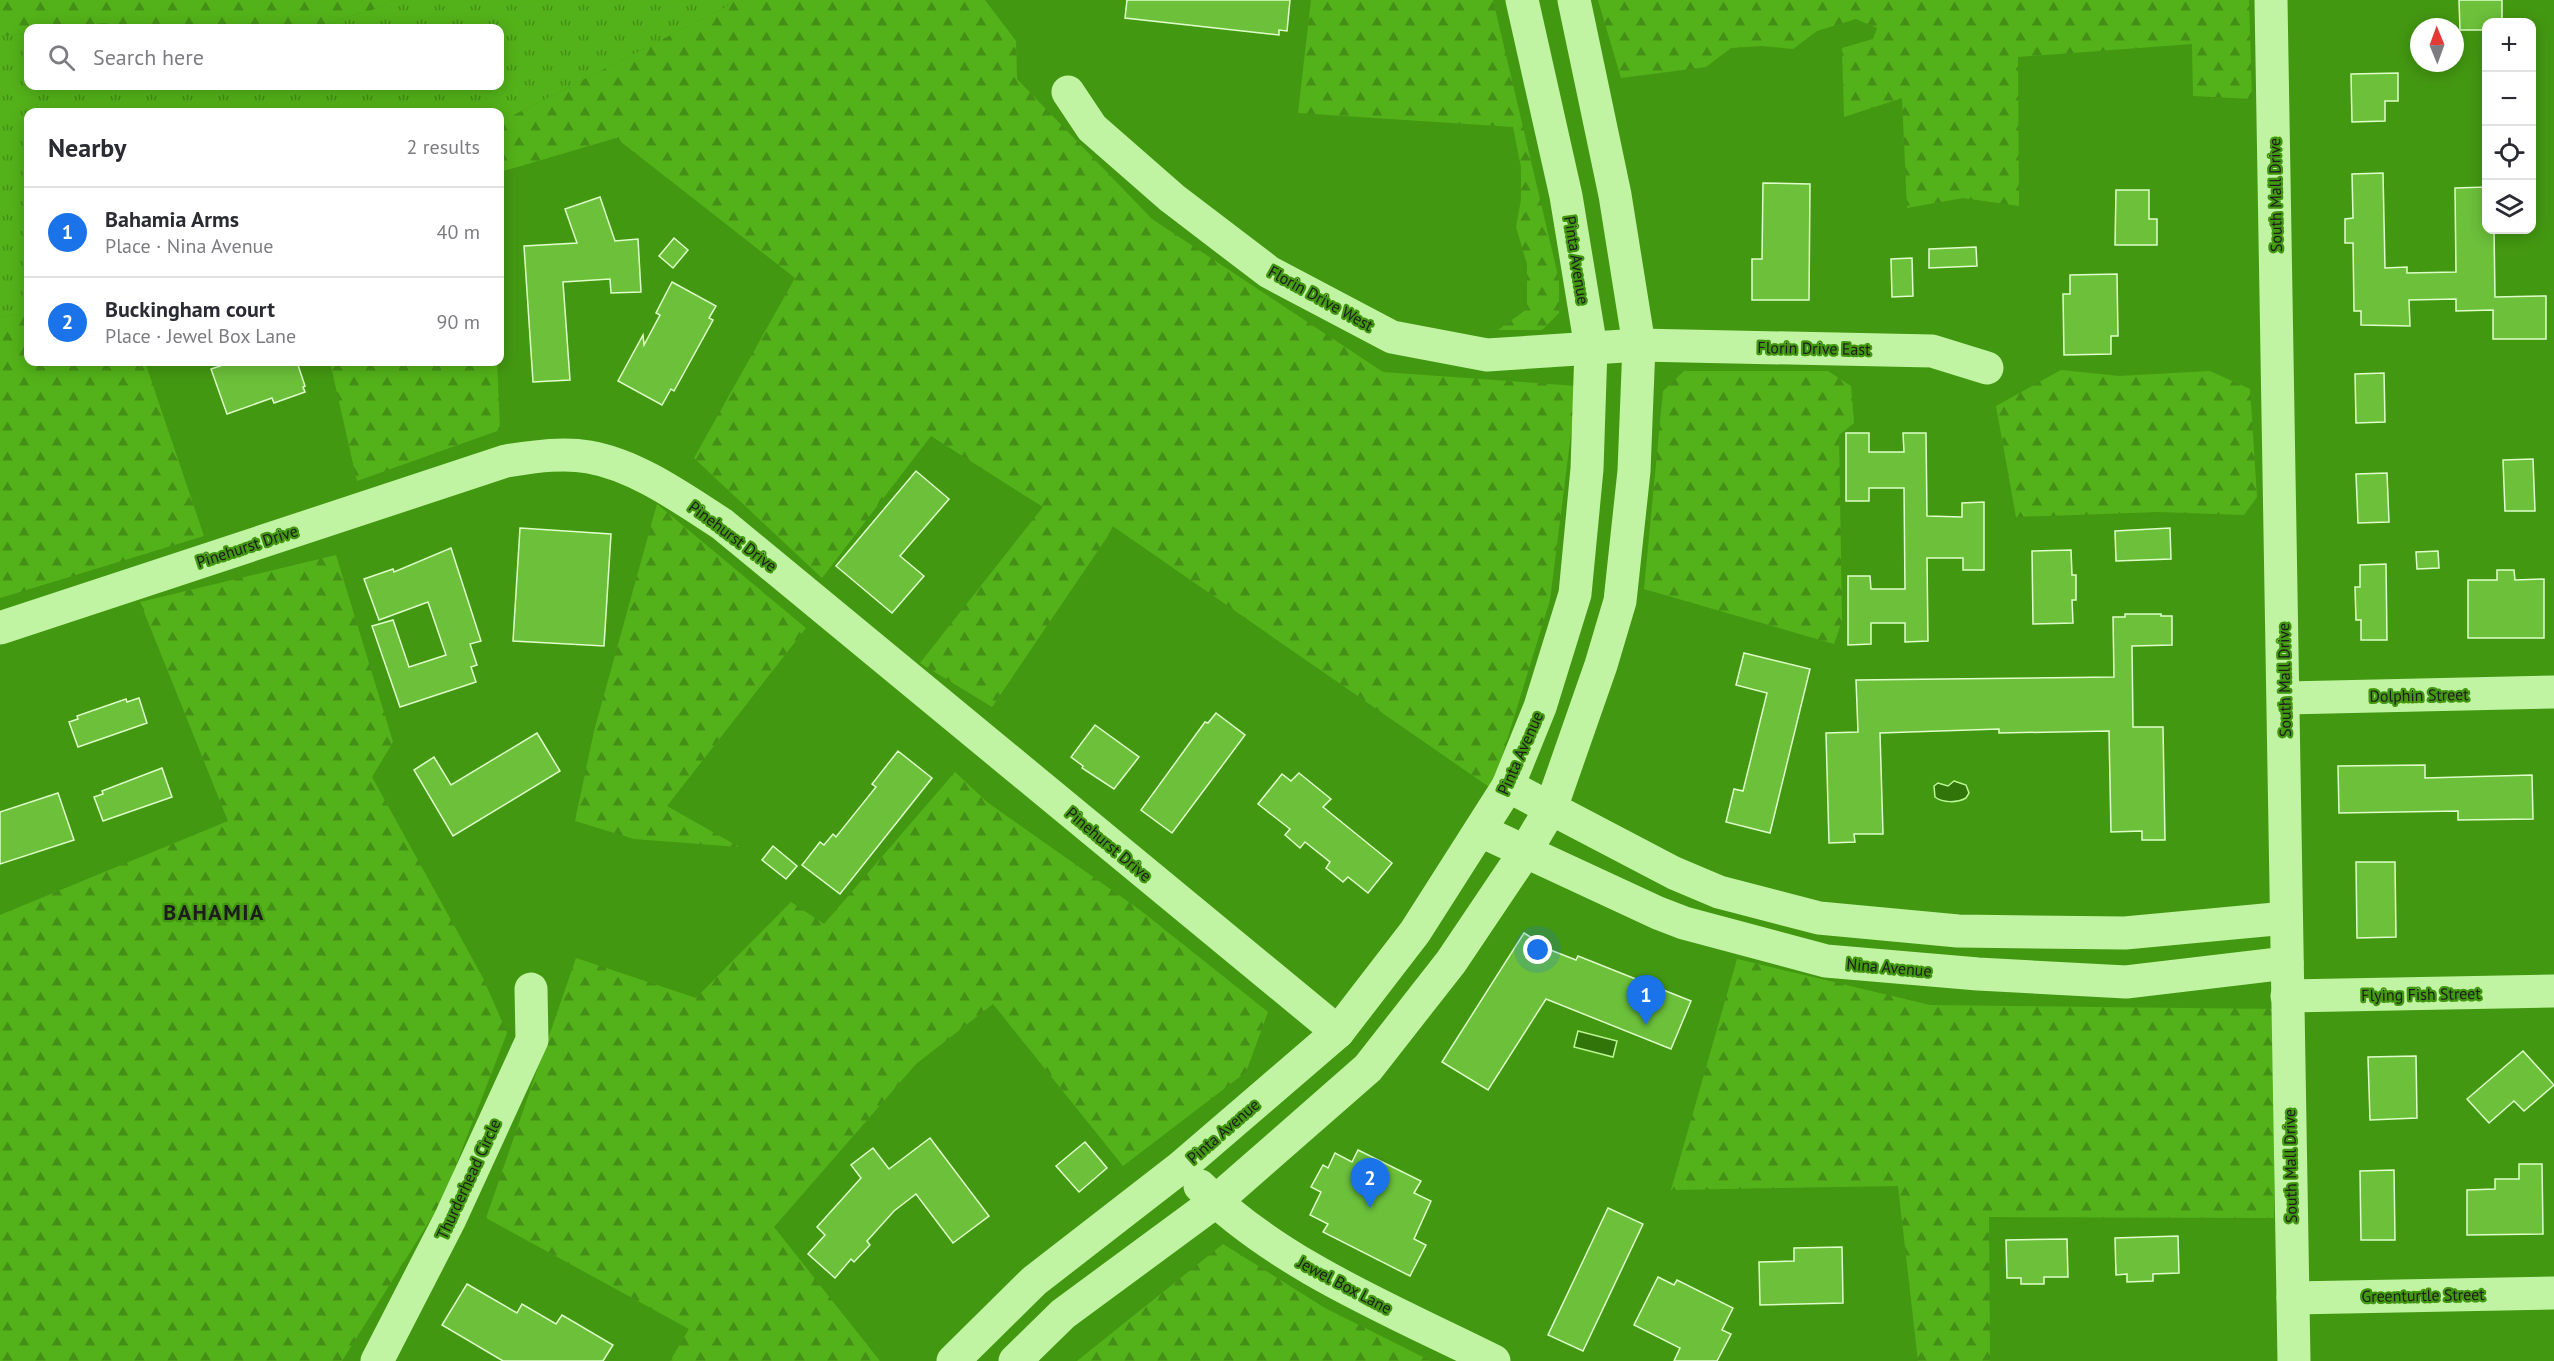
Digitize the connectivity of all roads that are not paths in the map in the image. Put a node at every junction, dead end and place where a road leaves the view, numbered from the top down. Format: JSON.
{"nodes":[{"id":1,"x":1522,"y":0,"type":"edge"},
{"id":2,"x":1574,"y":0,"type":"edge"},
{"id":3,"x":2271,"y":0,"type":"edge"},
{"id":4,"x":1068,"y":92,"type":"dead end"},
{"id":5,"x":1639,"y":345,"type":"junction"},
{"id":6,"x":1591,"y":348,"type":"junction"},
{"id":7,"x":1987,"y":368,"type":"dead end"},
{"id":8,"x":0,"y":628,"type":"edge"},
{"id":9,"x":2554,"y":692,"type":"edge"},
{"id":10,"x":2284,"y":698,"type":"junction"},
{"id":11,"x":1508,"y":786,"type":"junction"},
{"id":12,"x":1551,"y":808,"type":"junction"},
{"id":13,"x":1481,"y":831,"type":"junction"},
{"id":14,"x":1525,"y":852,"type":"junction"},
{"id":15,"x":1674,"y":873,"type":"junction"},
{"id":16,"x":1658,"y":914,"type":"junction"},
{"id":17,"x":2286,"y":918,"type":"junction"},
{"id":18,"x":2125,"y":933,"type":"junction"},
{"id":19,"x":2287,"y":963,"type":"junction"},
{"id":20,"x":2126,"y":982,"type":"junction"},
{"id":21,"x":531,"y":989,"type":"dead end"},
{"id":22,"x":2554,"y":992,"type":"edge"},
{"id":23,"x":2287,"y":996,"type":"junction"},
{"id":24,"x":1338,"y":1032,"type":"junction"},
{"id":25,"x":1181,"y":1167,"type":"junction"},
{"id":26,"x":1215,"y":1202,"type":"junction"},
{"id":27,"x":2554,"y":1293,"type":"edge"},
{"id":28,"x":2293,"y":1298,"type":"junction"},
{"id":29,"x":377,"y":1361,"type":"edge"},
{"id":30,"x":952,"y":1361,"type":"edge"},
{"id":31,"x":1015,"y":1361,"type":"edge"},
{"id":32,"x":1494,"y":1361,"type":"edge"},
{"id":33,"x":2294,"y":1361,"type":"edge"}],
"edges":[{"from":1,"to":6,"type":"street","name":"Pinta Avenue"},
{"from":2,"to":5,"type":"street"},
{"from":3,"to":10,"type":"street","name":"South Mall Drive"},
{"from":4,"to":6,"type":"street","name":"Florin Drive West"},
{"from":5,"to":6,"type":"street","name":"Florin Drive West"},
{"from":5,"to":7,"type":"street","name":"Florin Drive East"},
{"from":5,"to":12,"type":"street"},
{"from":6,"to":11,"type":"street","name":"Pinta Avenue"},
{"from":8,"to":24,"type":"street","name":"Pinehurst Drive"},
{"from":9,"to":10,"type":"street","name":"Dolphin Street"},
{"from":10,"to":17,"type":"street","name":"South Mall Drive"},
{"from":11,"to":12,"type":"street"},
{"from":11,"to":13,"type":"street","name":"Pinta Avenue"},
{"from":12,"to":14,"type":"street"},
{"from":12,"to":15,"type":"street"},
{"from":13,"to":14,"type":"street","name":"Nina Avenue"},
{"from":13,"to":24,"type":"street","name":"Pinta Avenue"},
{"from":14,"to":16,"type":"street","name":"Nina Avenue"},
{"from":14,"to":26,"type":"street"},
{"from":15,"to":16,"type":"street"},
{"from":15,"to":18,"type":"street"},
{"from":16,"to":20,"type":"street","name":"Nina Avenue"},
{"from":17,"to":18,"type":"street"},
{"from":17,"to":19,"type":"street","name":"South Mall Drive"},
{"from":18,"to":20,"type":"street"},
{"from":19,"to":20,"type":"street","name":"Nina Avenue"},
{"from":19,"to":23,"type":"street","name":"South Mall Drive"},
{"from":21,"to":29,"type":"street","name":"Thurderhead Circle"},
{"from":22,"to":23,"type":"street","name":"Flying Fish Street"},
{"from":23,"to":28,"type":"street","name":"South Mall Drive"},
{"from":24,"to":25,"type":"street","name":"Pinta Avenue"},
{"from":25,"to":26,"type":"street","name":"Jewel Box Lane"},
{"from":25,"to":30,"type":"street","name":"Pinta Avenue"},
{"from":26,"to":31,"type":"street"},
{"from":26,"to":32,"type":"street","name":"Jewel Box Lane"},
{"from":27,"to":28,"type":"street","name":"Greenturtle Street"},
{"from":28,"to":33,"type":"street","name":"South Mall Drive"}]}
